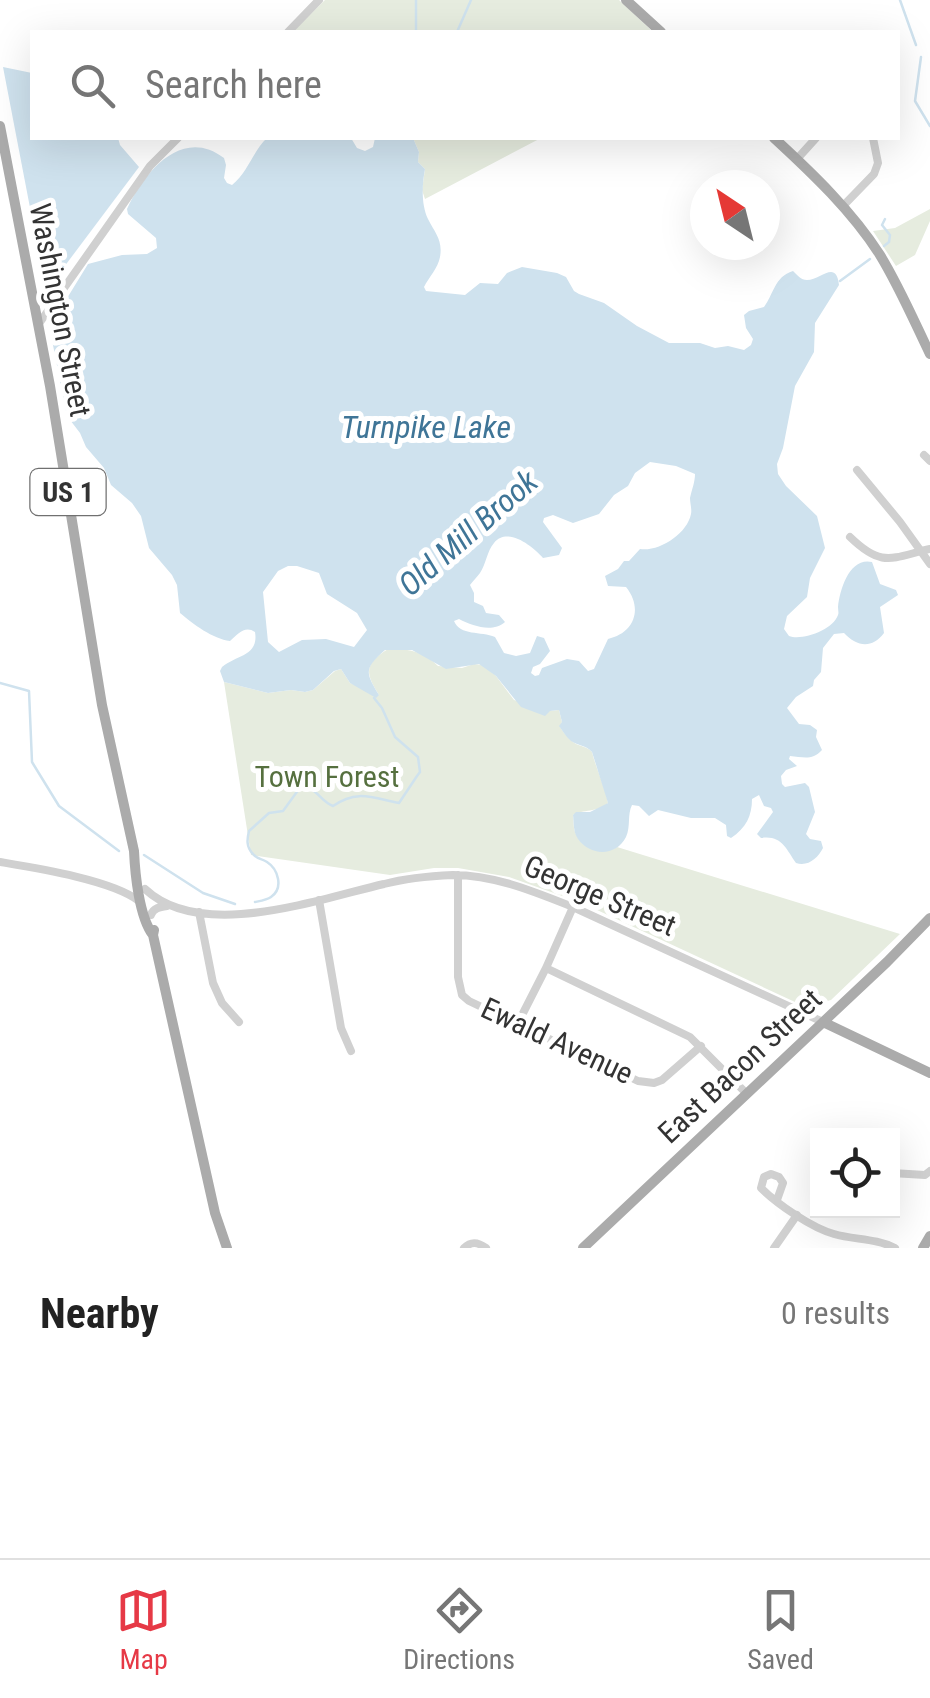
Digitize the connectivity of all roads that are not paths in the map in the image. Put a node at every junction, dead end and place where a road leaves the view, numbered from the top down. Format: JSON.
{"nodes":[{"id":1,"x":320,"y":0,"type":"edge"},
{"id":2,"x":626,"y":0,"type":"edge"},
{"id":3,"x":290,"y":30,"type":"edge"},
{"id":4,"x":659,"y":30,"type":"edge"},
{"id":5,"x":0,"y":126,"type":"edge"},
{"id":6,"x":176,"y":140,"type":"edge"},
{"id":7,"x":776,"y":140,"type":"edge"},
{"id":8,"x":814,"y":140,"type":"edge"},
{"id":9,"x":873,"y":140,"type":"edge"},
{"id":10,"x":796,"y":159,"type":"junction"},
{"id":11,"x":842,"y":206,"type":"junction"},
{"id":12,"x":38,"y":325,"type":"junction"},
{"id":13,"x":930,"y":354,"type":"edge"},
{"id":14,"x":857,"y":470,"type":"dead end"},
{"id":15,"x":850,"y":537,"type":"dead end"},
{"id":16,"x":925,"y":550,"type":"edge"},
{"id":17,"x":930,"y":564,"type":"edge"},
{"id":18,"x":135,"y":857,"type":"junction"},
{"id":19,"x":0,"y":862,"type":"edge"},
{"id":20,"x":458,"y":875,"type":"junction"},
{"id":21,"x":136,"y":877,"type":"junction"},
{"id":22,"x":114,"y":887,"type":"junction"},
{"id":23,"x":145,"y":890,"type":"junction"},
{"id":24,"x":319,"y":900,"type":"junction"},
{"id":25,"x":142,"y":904,"type":"junction"},
{"id":26,"x":172,"y":906,"type":"junction"},
{"id":27,"x":572,"y":907,"type":"junction"},
{"id":28,"x":198,"y":912,"type":"junction"},
{"id":29,"x":151,"y":915,"type":"junction"},
{"id":30,"x":930,"y":918,"type":"edge"},
{"id":31,"x":152,"y":934,"type":"junction"},
{"id":32,"x":546,"y":968,"type":"junction"},
{"id":33,"x":240,"y":1022,"type":"dead end"},
{"id":34,"x":823,"y":1022,"type":"junction"},
{"id":35,"x":518,"y":1023,"type":"junction"},
{"id":36,"x":701,"y":1046,"type":"junction"},
{"id":37,"x":350,"y":1051,"type":"dead end"},
{"id":38,"x":930,"y":1073,"type":"edge"},
{"id":39,"x":747,"y":1094,"type":"junction"},
{"id":40,"x":930,"y":1171,"type":"edge"},
{"id":41,"x":900,"y":1174,"type":"edge"},
{"id":42,"x":777,"y":1200,"type":"dead end"},
{"id":43,"x":797,"y":1215,"type":"junction"},
{"id":44,"x":930,"y":1236,"type":"edge"},
{"id":45,"x":223,"y":1248,"type":"edge"},
{"id":46,"x":464,"y":1248,"type":"edge"},
{"id":47,"x":486,"y":1248,"type":"edge"},
{"id":48,"x":584,"y":1248,"type":"edge"},
{"id":49,"x":774,"y":1248,"type":"edge"},
{"id":50,"x":895,"y":1248,"type":"edge"},
{"id":51,"x":923,"y":1248,"type":"edge"}],
"edges":[{"from":1,"to":3,"type":"street"},
{"from":2,"to":4,"type":"main road"},
{"from":5,"to":12,"type":"main road","name":"Washington Street","number":"US 1"},
{"from":6,"to":12,"type":"street"},
{"from":7,"to":10,"type":"main road"},
{"from":8,"to":10,"type":"street"},
{"from":9,"to":11,"type":"street"},
{"from":10,"to":11,"type":"main road"},
{"from":11,"to":13,"type":"main road"},
{"from":12,"to":18,"type":"main road","name":"Washington Street","number":"US 1"},
{"from":14,"to":16,"type":"street"},
{"from":15,"to":16,"type":"street"},
{"from":16,"to":17,"type":"street"},
{"from":18,"to":21,"type":"main road","name":"Washington Street","number":"US 1"},
{"from":18,"to":23,"type":"main road","name":"Washington Street","number":"US 1"},
{"from":19,"to":22,"type":"street"},
{"from":20,"to":24,"type":"street","name":"George Street"},
{"from":20,"to":27,"type":"street","name":"George Street"},
{"from":20,"to":35,"type":"street","name":"Ewald Avenue"},
{"from":21,"to":22,"type":"street"},
{"from":21,"to":25,"type":"main road","name":"Washington Street","number":"US 1"},
{"from":22,"to":25,"type":"street"},
{"from":23,"to":26,"type":"street","name":"George Street"},
{"from":23,"to":29,"type":"main road","name":"Washington Street","number":"US 1"},
{"from":24,"to":28,"type":"street","name":"George Street"},
{"from":24,"to":37,"type":"street"},
{"from":25,"to":31,"type":"main road","name":"Washington Street","number":"US 1"},
{"from":26,"to":28,"type":"street","name":"George Street"},
{"from":26,"to":29,"type":"street"},
{"from":27,"to":32,"type":"street"},
{"from":27,"to":34,"type":"street","name":"George Street"},
{"from":28,"to":33,"type":"street"},
{"from":29,"to":31,"type":"main road","name":"Washington Street","number":"US 1"},
{"from":30,"to":34,"type":"main road","name":"East Bacon Street"},
{"from":31,"to":45,"type":"main road","name":"Washington Street","number":"US 1"},
{"from":32,"to":35,"type":"street"},
{"from":32,"to":36,"type":"street"},
{"from":34,"to":38,"type":"main road","name":"George Street"},
{"from":34,"to":39,"type":"main road","name":"East Bacon Street"},
{"from":35,"to":36,"type":"street","name":"Ewald Avenue"},
{"from":36,"to":39,"type":"street"},
{"from":39,"to":48,"type":"main road","name":"East Bacon Street"},
{"from":40,"to":41,"type":"street"},
{"from":42,"to":43,"type":"street"},
{"from":43,"to":49,"type":"street"},
{"from":43,"to":50,"type":"street"},
{"from":44,"to":51,"type":"main road"},
{"from":46,"to":47,"type":"street"}]}
